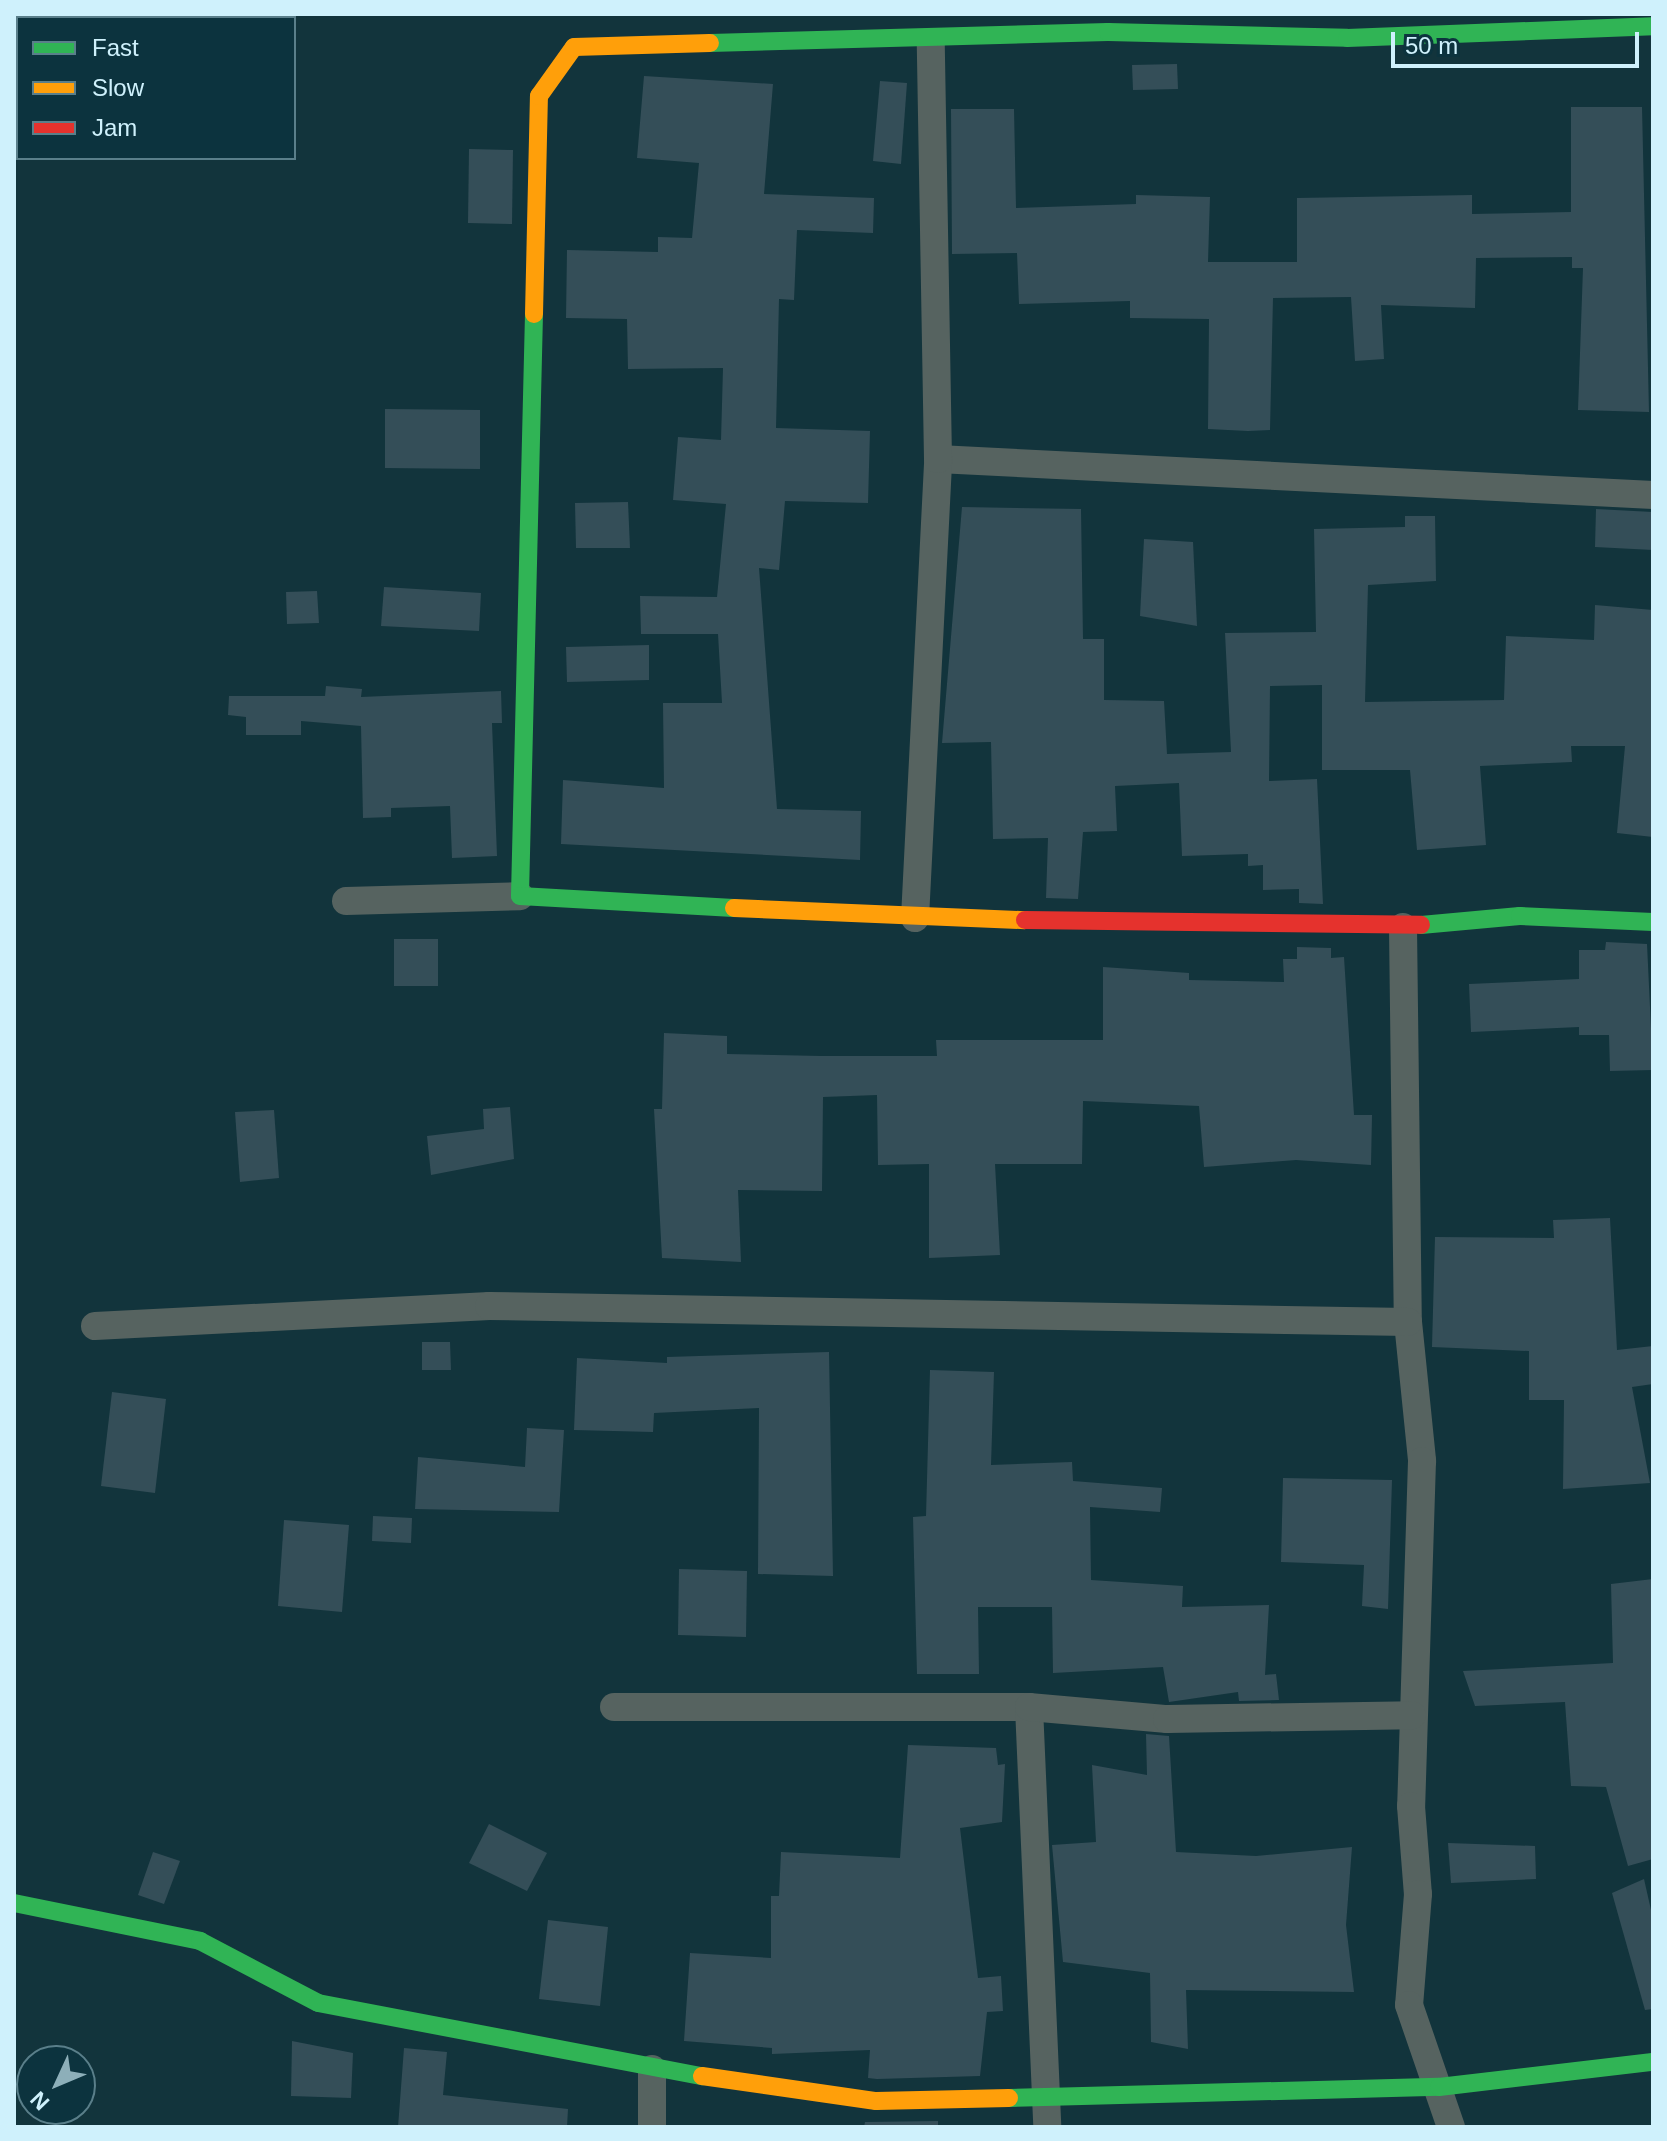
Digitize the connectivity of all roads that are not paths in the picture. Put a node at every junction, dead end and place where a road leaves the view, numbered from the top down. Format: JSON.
{"nodes":[{"id":1,"x":1653,"y":26,"type":"edge"},
{"id":2,"x":931,"y":42,"type":"junction"},
{"id":3,"x":938,"y":459,"type":"junction"},
{"id":4,"x":1653,"y":495,"type":"edge"},
{"id":5,"x":520,"y":896,"type":"junction"},
{"id":6,"x":346,"y":901,"type":"dead end"},
{"id":7,"x":915,"y":918,"type":"junction"},
{"id":8,"x":1653,"y":922,"type":"edge"},
{"id":9,"x":1403,"y":927,"type":"junction"},
{"id":10,"x":1408,"y":1322,"type":"junction"},
{"id":11,"x":95,"y":1326,"type":"dead end"},
{"id":12,"x":614,"y":1707,"type":"dead end"},
{"id":13,"x":1029,"y":1707,"type":"junction"},
{"id":14,"x":1412,"y":1715,"type":"junction"},
{"id":15,"x":14,"y":1903,"type":"edge"},
{"id":16,"x":1653,"y":2062,"type":"edge"},
{"id":17,"x":652,"y":2069,"type":"junction"},
{"id":18,"x":1439,"y":2087,"type":"junction"},
{"id":19,"x":1046,"y":2095,"type":"junction"},
{"id":20,"x":652,"y":2127,"type":"edge"},
{"id":21,"x":1047,"y":2127,"type":"edge"},
{"id":22,"x":1451,"y":2127,"type":"edge"}],
"edges":[{"from":1,"to":2,"type":"street"},
{"from":2,"to":3,"type":"street"},
{"from":2,"to":5,"type":"street"},
{"from":3,"to":4,"type":"street"},
{"from":3,"to":7,"type":"street"},
{"from":5,"to":6,"type":"street"},
{"from":5,"to":7,"type":"street"},
{"from":7,"to":9,"type":"street"},
{"from":8,"to":9,"type":"street"},
{"from":9,"to":10,"type":"street"},
{"from":10,"to":11,"type":"street"},
{"from":10,"to":14,"type":"street"},
{"from":12,"to":13,"type":"street"},
{"from":13,"to":14,"type":"street"},
{"from":13,"to":19,"type":"street"},
{"from":14,"to":18,"type":"street"},
{"from":15,"to":17,"type":"street"},
{"from":16,"to":18,"type":"street"},
{"from":17,"to":19,"type":"street"},
{"from":17,"to":20,"type":"street"},
{"from":18,"to":19,"type":"street"},
{"from":18,"to":22,"type":"street"},
{"from":19,"to":21,"type":"street"}]}
